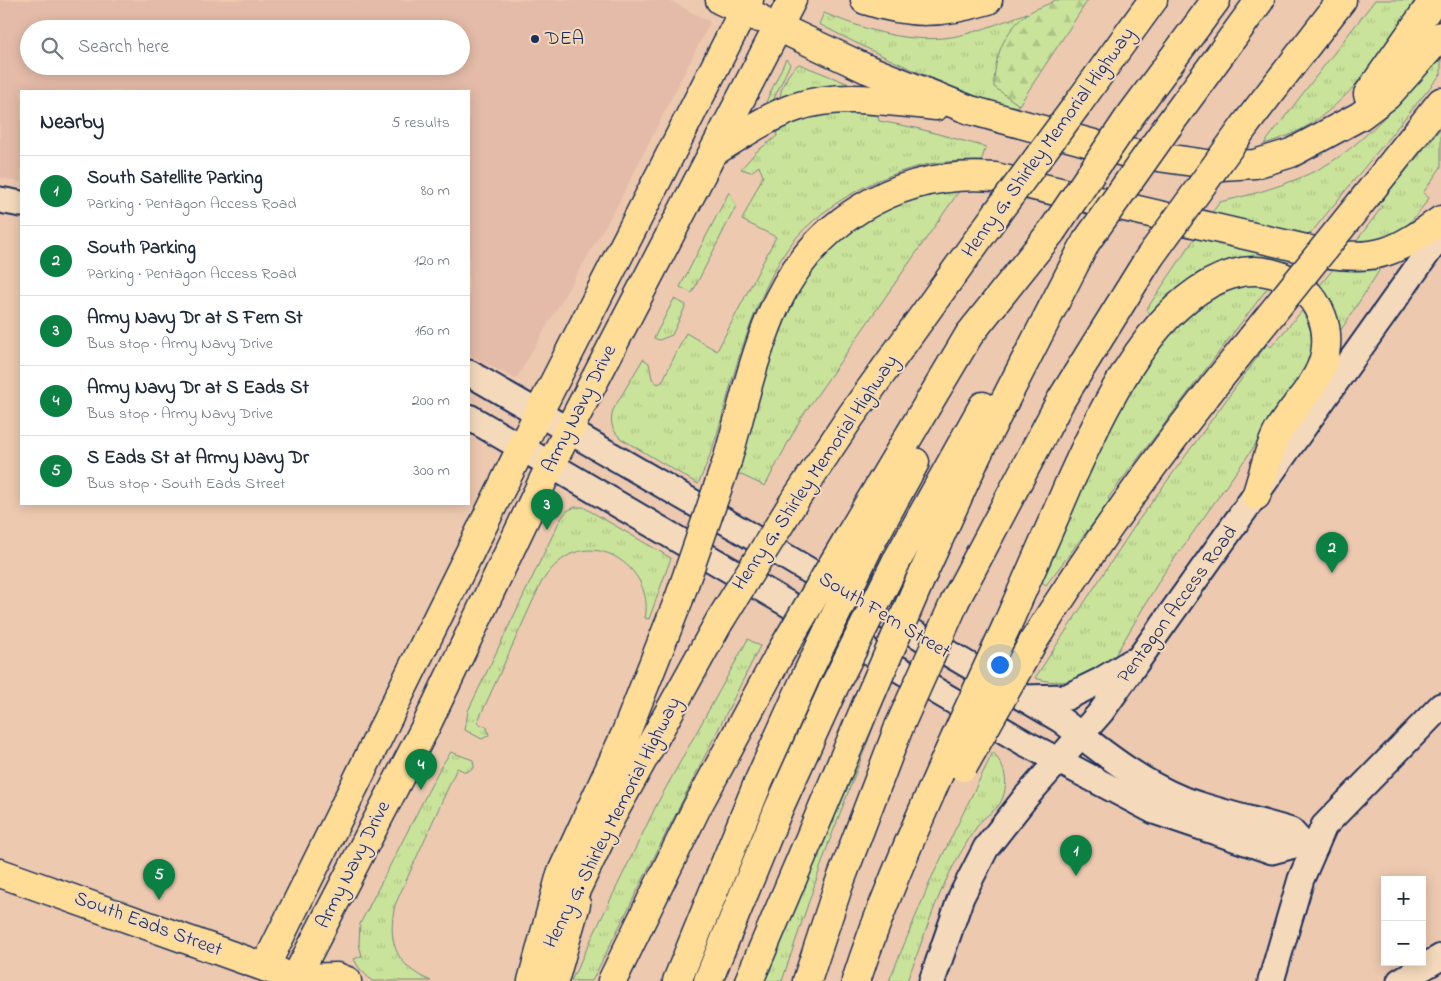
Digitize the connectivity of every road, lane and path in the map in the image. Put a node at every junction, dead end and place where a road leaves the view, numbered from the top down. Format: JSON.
{"nodes":[{"id":1,"x":792,"y":0,"type":"edge"},
{"id":2,"x":865,"y":0,"type":"edge"},
{"id":3,"x":988,"y":0,"type":"edge"},
{"id":4,"x":1153,"y":0,"type":"edge"},
{"id":5,"x":1216,"y":0,"type":"edge"},
{"id":6,"x":1260,"y":0,"type":"edge"},
{"id":7,"x":1342,"y":0,"type":"edge"},
{"id":8,"x":1434,"y":0,"type":"edge"},
{"id":9,"x":738,"y":4,"type":"edge"},
{"id":10,"x":778,"y":27,"type":"junction"},
{"id":11,"x":1441,"y":36,"type":"edge"},
{"id":12,"x":1441,"y":102,"type":"edge"},
{"id":13,"x":970,"y":110,"type":"junction"},
{"id":14,"x":1328,"y":133,"type":"junction"},
{"id":15,"x":715,"y":151,"type":"junction"},
{"id":16,"x":0,"y":200,"type":"edge"},
{"id":17,"x":20,"y":204,"type":"edge"},
{"id":18,"x":1441,"y":220,"type":"edge"},
{"id":19,"x":1441,"y":234,"type":"edge"},
{"id":20,"x":1086,"y":242,"type":"junction"},
{"id":21,"x":470,"y":374,"type":"edge"},
{"id":22,"x":538,"y":414,"type":"junction"},
{"id":23,"x":470,"y":419,"type":"edge"},
{"id":24,"x":569,"y":430,"type":"junction"},
{"id":25,"x":521,"y":448,"type":"junction"},
{"id":26,"x":550,"y":466,"type":"junction"},
{"id":27,"x":1256,"y":496,"type":"junction"},
{"id":28,"x":860,"y":541,"type":"junction"},
{"id":29,"x":1147,"y":650,"type":"junction"},
{"id":30,"x":1022,"y":698,"type":"junction"},
{"id":31,"x":1441,"y":706,"type":"edge"},
{"id":32,"x":1082,"y":736,"type":"junction"},
{"id":33,"x":1058,"y":761,"type":"junction"},
{"id":34,"x":955,"y":762,"type":"junction"},
{"id":35,"x":1308,"y":845,"type":"junction"},
{"id":36,"x":587,"y":867,"type":"junction"},
{"id":37,"x":0,"y":874,"type":"edge"},
{"id":38,"x":1441,"y":957,"type":"edge"},
{"id":39,"x":262,"y":974,"type":"edge"},
{"id":40,"x":296,"y":980,"type":"edge"},
{"id":41,"x":347,"y":981,"type":"edge"},
{"id":42,"x":533,"y":981,"type":"edge"},
{"id":43,"x":554,"y":981,"type":"edge"},
{"id":44,"x":612,"y":981,"type":"edge"},
{"id":45,"x":677,"y":981,"type":"edge"},
{"id":46,"x":708,"y":981,"type":"edge"},
{"id":47,"x":749,"y":981,"type":"edge"},
{"id":48,"x":807,"y":981,"type":"edge"},
{"id":49,"x":856,"y":981,"type":"edge"},
{"id":50,"x":866,"y":981,"type":"edge"},
{"id":51,"x":932,"y":981,"type":"edge"},
{"id":52,"x":1271,"y":981,"type":"edge"},
{"id":53,"x":1400,"y":981,"type":"edge"}],
"edges":[{"from":1,"to":10,"type":"main road","name":"Army Navy Drive"},
{"from":2,"to":3,"type":"main road"},
{"from":4,"to":36,"type":"main road","name":"Henry G. Shirley Memorial Highway","bridge":true},
{"from":5,"to":28,"type":"main road","bridge":true},
{"from":6,"to":20,"type":"main road","bridge":true},
{"from":7,"to":48,"type":"main road","bridge":true},
{"from":8,"to":14,"type":"main road"},
{"from":9,"to":10,"type":"main road"},
{"from":9,"to":22,"type":"main road","name":"Army Navy Drive"},
{"from":10,"to":13,"type":"main road"},
{"from":10,"to":15,"type":"main road","name":"Army Navy Drive"},
{"from":11,"to":14,"type":"main road"},
{"from":12,"to":34,"type":"main road","bridge":true},
{"from":13,"to":14,"type":"main road"},
{"from":13,"to":15,"type":"main road"},
{"from":15,"to":24,"type":"main road","name":"Army Navy Drive"},
{"from":16,"to":17,"type":"street"},
{"from":18,"to":42,"type":"main road","bridge":true},
{"from":19,"to":27,"type":"street","name":"Pentagon Access Road"},
{"from":20,"to":46,"type":"main road","bridge":true},
{"from":20,"to":47,"type":"main road","bridge":true},
{"from":21,"to":22,"type":"street","name":"South Fern Street"},
{"from":22,"to":24,"type":"street","name":"South Fern Street"},
{"from":22,"to":25,"type":"main road","name":"Army Navy Drive"},
{"from":23,"to":25,"type":"street","name":"South Fern Street"},
{"from":24,"to":26,"type":"main road","name":"Army Navy Drive"},
{"from":24,"to":30,"type":"street","name":"South Fern Street"},
{"from":25,"to":26,"type":"street","name":"South Fern Street"},
{"from":25,"to":39,"type":"main road","name":"Army Navy Drive"},
{"from":26,"to":33,"type":"street","name":"South Fern Street"},
{"from":26,"to":40,"type":"main road","name":"Army Navy Drive"},
{"from":27,"to":29,"type":"street","name":"Pentagon Access Road"},
{"from":27,"to":34,"type":"main road","bridge":true},
{"from":28,"to":44,"type":"main road","bridge":true},
{"from":28,"to":45,"type":"main road","bridge":true},
{"from":29,"to":30,"type":"street"},
{"from":29,"to":32,"type":"street","name":"Pentagon Access Road"},
{"from":30,"to":32,"type":"street","name":"South Fern Street"},
{"from":31,"to":35,"type":"street"},
{"from":32,"to":33,"type":"street","name":"Pentagon Access Road"},
{"from":32,"to":35,"type":"street","name":"South Fern Street"},
{"from":33,"to":35,"type":"street","name":"South Fern Street"},
{"from":33,"to":51,"type":"street","name":"Pentagon Access Road"},
{"from":34,"to":49,"type":"main road"},
{"from":34,"to":50,"type":"main road"},
{"from":35,"to":52,"type":"street"},
{"from":36,"to":42,"type":"main road","name":"Henry G. Shirley Memorial Highway"},
{"from":36,"to":43,"type":"main road"},
{"from":37,"to":39,"type":"main road","name":"South Eads Street"},
{"from":38,"to":53,"type":"street"},
{"from":39,"to":40,"type":"main road","name":"South Eads Street"},
{"from":40,"to":41,"type":"main road","name":"South Eads Street"}]}
